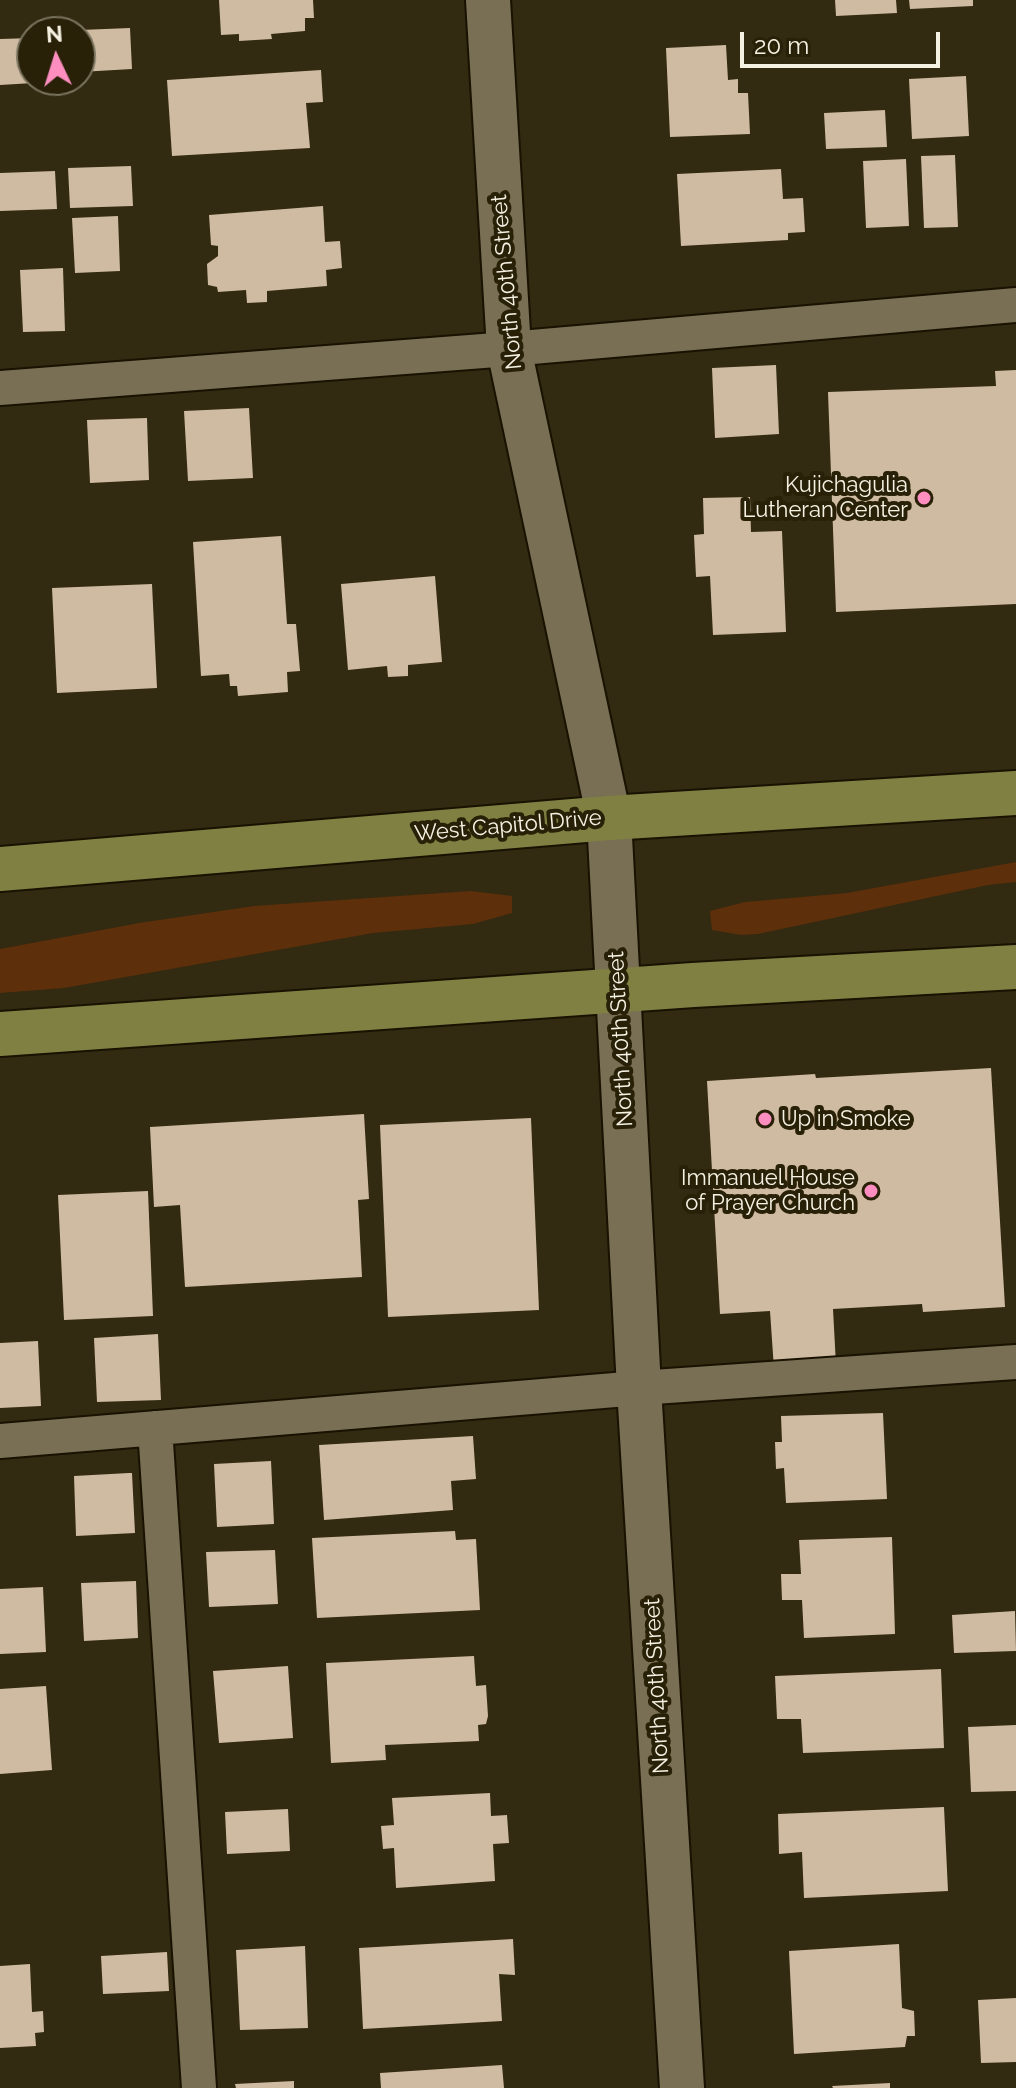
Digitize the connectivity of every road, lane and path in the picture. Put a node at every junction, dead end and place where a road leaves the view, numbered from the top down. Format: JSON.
{"nodes":[{"id":1,"x":488,"y":0,"type":"edge"},
{"id":2,"x":1016,"y":305,"type":"edge"},
{"id":3,"x":509,"y":349,"type":"junction"},
{"id":4,"x":0,"y":388,"type":"edge"},
{"id":5,"x":1016,"y":793,"type":"edge"},
{"id":6,"x":609,"y":818,"type":"junction"},
{"id":7,"x":0,"y":869,"type":"edge"},
{"id":8,"x":1016,"y":967,"type":"edge"},
{"id":9,"x":618,"y":991,"type":"junction"},
{"id":10,"x":0,"y":1034,"type":"edge"},
{"id":11,"x":1016,"y":1362,"type":"edge"},
{"id":12,"x":639,"y":1388,"type":"junction"},
{"id":13,"x":155,"y":1428,"type":"junction"},
{"id":14,"x":0,"y":1441,"type":"edge"},
{"id":15,"x":199,"y":2088,"type":"edge"},
{"id":16,"x":682,"y":2088,"type":"edge"}],
"edges":[{"from":1,"to":3,"type":"street","name":"North 40th Street"},
{"from":2,"to":3,"type":"lane"},
{"from":3,"to":4,"type":"lane"},
{"from":3,"to":6,"type":"street","name":"North 40th Street"},
{"from":5,"to":6,"type":"main road","name":"West Capitol Drive"},
{"from":6,"to":7,"type":"main road","name":"West Capitol Drive"},
{"from":6,"to":9,"type":"street","name":"North 40th Street"},
{"from":8,"to":9,"type":"main road"},
{"from":9,"to":10,"type":"main road"},
{"from":9,"to":12,"type":"street","name":"North 40th Street"},
{"from":11,"to":12,"type":"lane"},
{"from":12,"to":13,"type":"lane"},
{"from":12,"to":16,"type":"street","name":"North 40th Street"},
{"from":13,"to":14,"type":"lane"},
{"from":13,"to":15,"type":"lane"}]}
